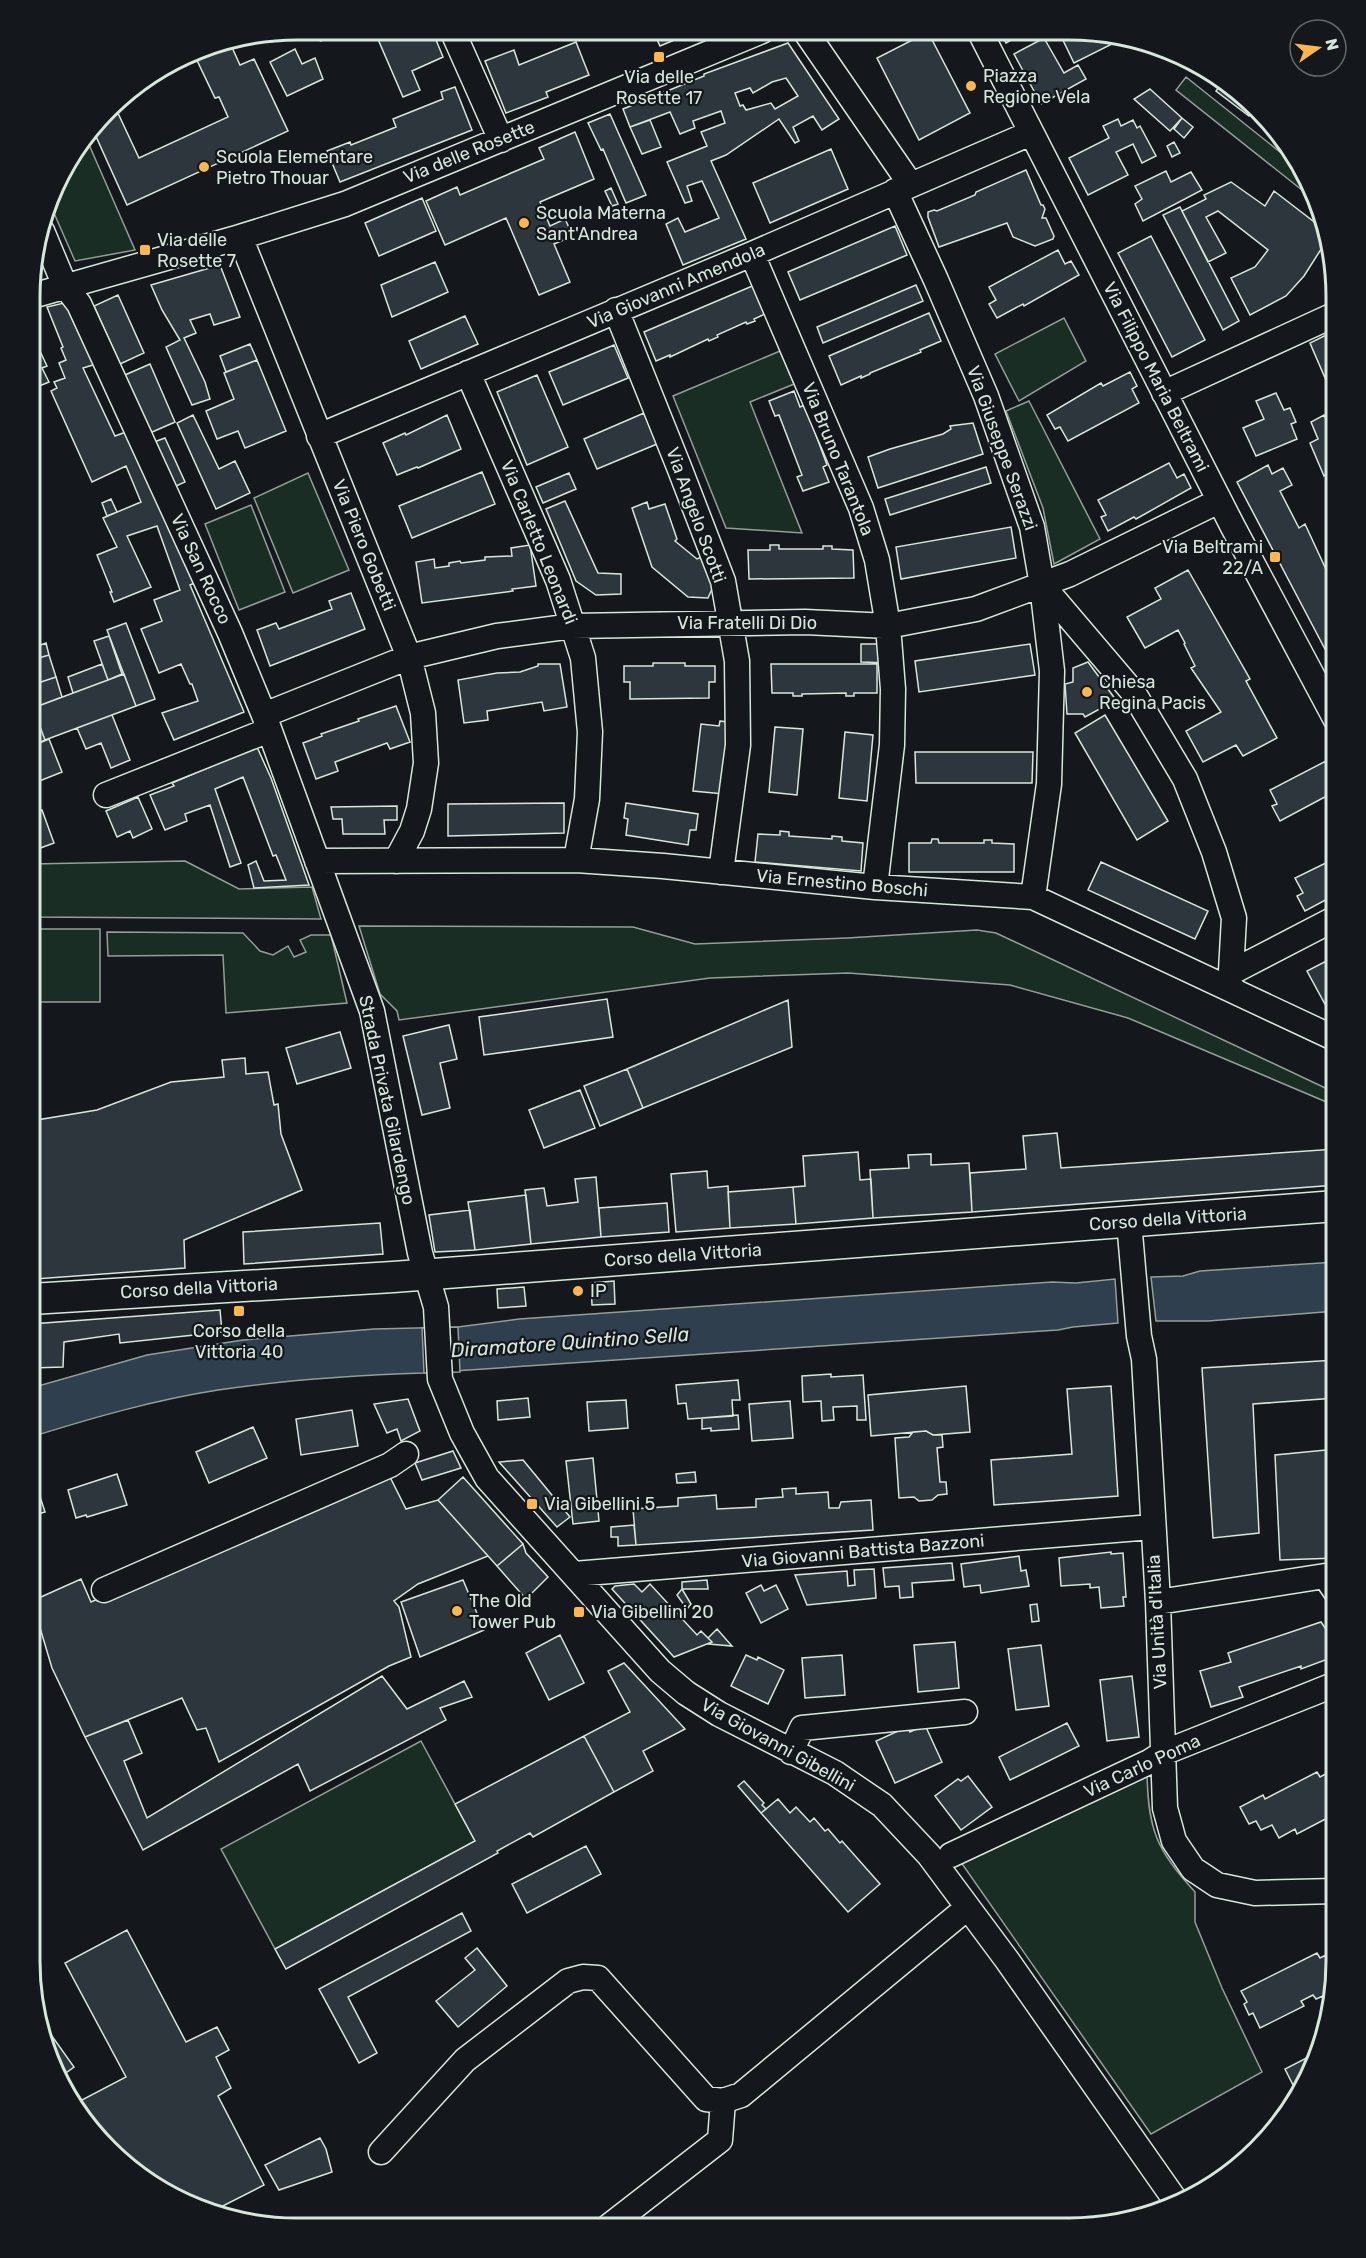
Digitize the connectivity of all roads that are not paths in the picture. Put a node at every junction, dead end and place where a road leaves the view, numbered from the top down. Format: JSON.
{"nodes":[{"id":1,"x":456,"y":40,"type":"edge"},
{"id":2,"x":740,"y":40,"type":"edge"},
{"id":3,"x":810,"y":40,"type":"edge"},
{"id":4,"x":984,"y":40,"type":"edge"},
{"id":5,"x":1031,"y":133,"type":"junction"},
{"id":6,"x":501,"y":140,"type":"junction"},
{"id":7,"x":903,"y":188,"type":"junction"},
{"id":8,"x":240,"y":237,"type":"junction"},
{"id":9,"x":46,"y":241,"type":"edge"},
{"id":10,"x":752,"y":254,"type":"junction"},
{"id":11,"x":65,"y":285,"type":"junction"},
{"id":12,"x":40,"y":293,"type":"edge"},
{"id":13,"x":616,"y":310,"type":"junction"},
{"id":14,"x":1326,"y":319,"type":"edge"},
{"id":15,"x":468,"y":373,"type":"junction"},
{"id":16,"x":1164,"y":393,"type":"junction"},
{"id":17,"x":319,"y":436,"type":"junction"},
{"id":18,"x":1219,"y":501,"type":"junction"},
{"id":19,"x":1042,"y":585,"type":"junction"},
{"id":20,"x":730,"y":623,"type":"junction"},
{"id":21,"x":573,"y":626,"type":"junction"},
{"id":22,"x":888,"y":627,"type":"junction"},
{"id":23,"x":409,"y":657,"type":"junction"},
{"id":24,"x":1326,"y":701,"type":"edge"},
{"id":25,"x":267,"y":722,"type":"junction"},
{"id":26,"x":106,"y":795,"type":"dead end"},
{"id":27,"x":576,"y":860,"type":"junction"},
{"id":28,"x":317,"y":861,"type":"junction"},
{"id":29,"x":396,"y":861,"type":"junction"},
{"id":30,"x":721,"y":872,"type":"junction"},
{"id":31,"x":875,"y":887,"type":"junction"},
{"id":32,"x":1033,"y":897,"type":"junction"},
{"id":33,"x":1326,"y":924,"type":"edge"},
{"id":34,"x":1231,"y":980,"type":"junction"},
{"id":35,"x":1326,"y":1033,"type":"edge"},
{"id":36,"x":1326,"y":1207,"type":"edge"},
{"id":37,"x":1129,"y":1222,"type":"junction"},
{"id":38,"x":426,"y":1274,"type":"junction"},
{"id":39,"x":40,"y":1298,"type":"edge"},
{"id":40,"x":406,"y":1454,"type":"dead end"},
{"id":41,"x":1152,"y":1527,"type":"junction"},
{"id":42,"x":574,"y":1574,"type":"junction"},
{"id":43,"x":1326,"y":1579,"type":"edge"},
{"id":44,"x":104,"y":1590,"type":"dead end"},
{"id":45,"x":1158,"y":1602,"type":"junction"},
{"id":46,"x":1326,"y":1688,"type":"edge"},
{"id":47,"x":965,"y":1712,"type":"dead end"},
{"id":48,"x":791,"y":1752,"type":"junction"},
{"id":49,"x":1163,"y":1753,"type":"junction"},
{"id":50,"x":951,"y":1855,"type":"dead end"},
{"id":51,"x":1326,"y":1891,"type":"edge"},
{"id":52,"x":967,"y":1908,"type":"junction"},
{"id":53,"x":723,"y":2101,"type":"junction"},
{"id":54,"x":381,"y":2152,"type":"dead end"},
{"id":55,"x":1172,"y":2196,"type":"edge"},
{"id":56,"x":620,"y":2218,"type":"edge"}],
"edges":[{"from":1,"to":6,"type":"street"},
{"from":2,"to":6,"type":"street","name":"Via delle Rosette"},
{"from":3,"to":7,"type":"street","name":"Via Giuseppe Serazzi"},
{"from":4,"to":5,"type":"street","name":"Via Filippo Maria Beltrami"},
{"from":5,"to":7,"type":"street","name":"Via Giovanni Amendola"},
{"from":5,"to":16,"type":"street","name":"Via Filippo Maria Beltrami"},
{"from":6,"to":8,"type":"street","name":"Via delle Rosette"},
{"from":7,"to":10,"type":"street","name":"Via Giovanni Amendola"},
{"from":7,"to":19,"type":"street","name":"Via Giuseppe Serazzi"},
{"from":8,"to":11,"type":"street","name":"Via delle Rosette"},
{"from":8,"to":17,"type":"street","name":"Via Piero Gobetti"},
{"from":9,"to":11,"type":"street","name":"Via San Rocco"},
{"from":10,"to":13,"type":"street","name":"Via Giovanni Amendola"},
{"from":10,"to":22,"type":"street","name":"Via Bruno Tarantola"},
{"from":11,"to":12,"type":"street","name":"Via delle Rosette"},
{"from":11,"to":25,"type":"street","name":"Via San Rocco"},
{"from":13,"to":15,"type":"street","name":"Via Giovanni Amendola"},
{"from":13,"to":20,"type":"street","name":"Via Angelo Scotti"},
{"from":14,"to":16,"type":"street"},
{"from":15,"to":17,"type":"street","name":"Via Giovanni Amendola"},
{"from":15,"to":21,"type":"street","name":"Via Carletto Leonardi"},
{"from":16,"to":18,"type":"street","name":"Via Filippo Maria Beltrami"},
{"from":17,"to":23,"type":"street","name":"Via Piero Gobetti"},
{"from":18,"to":19,"type":"street","name":"Via Fratelli Di Dio"},
{"from":18,"to":24,"type":"street","name":"Via Filippo Maria Beltrami"},
{"from":19,"to":22,"type":"street","name":"Via Fratelli Di Dio"},
{"from":19,"to":32,"type":"street","name":"Via Giuseppe Serazzi"},
{"from":19,"to":34,"type":"street"},
{"from":20,"to":21,"type":"street","name":"Via Fratelli Di Dio"},
{"from":20,"to":22,"type":"street","name":"Via Fratelli Di Dio"},
{"from":20,"to":30,"type":"street","name":"Via Angelo Scotti"},
{"from":21,"to":23,"type":"street","name":"Via Fratelli Di Dio"},
{"from":21,"to":27,"type":"street","name":"Via Carletto Leonardi"},
{"from":22,"to":31,"type":"street","name":"Via Bruno Tarantola"},
{"from":23,"to":25,"type":"street","name":"Via Fratelli Di Dio"},
{"from":23,"to":29,"type":"street","name":"Via Piero Gobetti"},
{"from":25,"to":26,"type":"street","name":"Via Fratelli Di Dio"},
{"from":25,"to":28,"type":"street","name":"Via San Rocco"},
{"from":27,"to":29,"type":"street","name":"Via Ernestino Boschi"},
{"from":27,"to":30,"type":"street","name":"Via Ernestino Boschi"},
{"from":28,"to":29,"type":"street","name":"Via Ernestino Boschi"},
{"from":28,"to":38,"type":"street","name":"Strada Privata Gilardengo"},
{"from":30,"to":31,"type":"street","name":"Via Ernestino Boschi"},
{"from":31,"to":32,"type":"street","name":"Via Ernestino Boschi"},
{"from":32,"to":34,"type":"street","name":"Via Ernestino Boschi"},
{"from":33,"to":34,"type":"street"},
{"from":34,"to":35,"type":"street","name":"Via Ernestino Boschi"},
{"from":36,"to":37,"type":"main road","name":"Corso della Vittoria"},
{"from":37,"to":38,"type":"main road","name":"Corso della Vittoria"},
{"from":37,"to":41,"type":"street","name":"Via Unità d'Italia"},
{"from":38,"to":39,"type":"main road","name":"Corso della Vittoria"},
{"from":38,"to":42,"type":"street","name":"Via Giovanni Gibellini"},
{"from":40,"to":44,"type":"street"},
{"from":41,"to":42,"type":"street","name":"Via Giovanni Battista Bazzoni"},
{"from":41,"to":45,"type":"street","name":"Via Unità d'Italia"},
{"from":42,"to":48,"type":"street","name":"Via Giovanni Gibellini"},
{"from":43,"to":45,"type":"street"},
{"from":45,"to":49,"type":"street","name":"Via Unità d'Italia"},
{"from":46,"to":49,"type":"street","name":"Via Carlo Poma"},
{"from":47,"to":48,"type":"street"},
{"from":48,"to":52,"type":"street","name":"Via Giovanni Gibellini"},
{"from":49,"to":50,"type":"street","name":"Via Carlo Poma"},
{"from":49,"to":51,"type":"street","name":"Via Unità d'Italia"},
{"from":52,"to":53,"type":"street"},
{"from":52,"to":55,"type":"street","name":"Via Giovanni Gibellini"},
{"from":53,"to":54,"type":"street"},
{"from":53,"to":56,"type":"street"}]}
